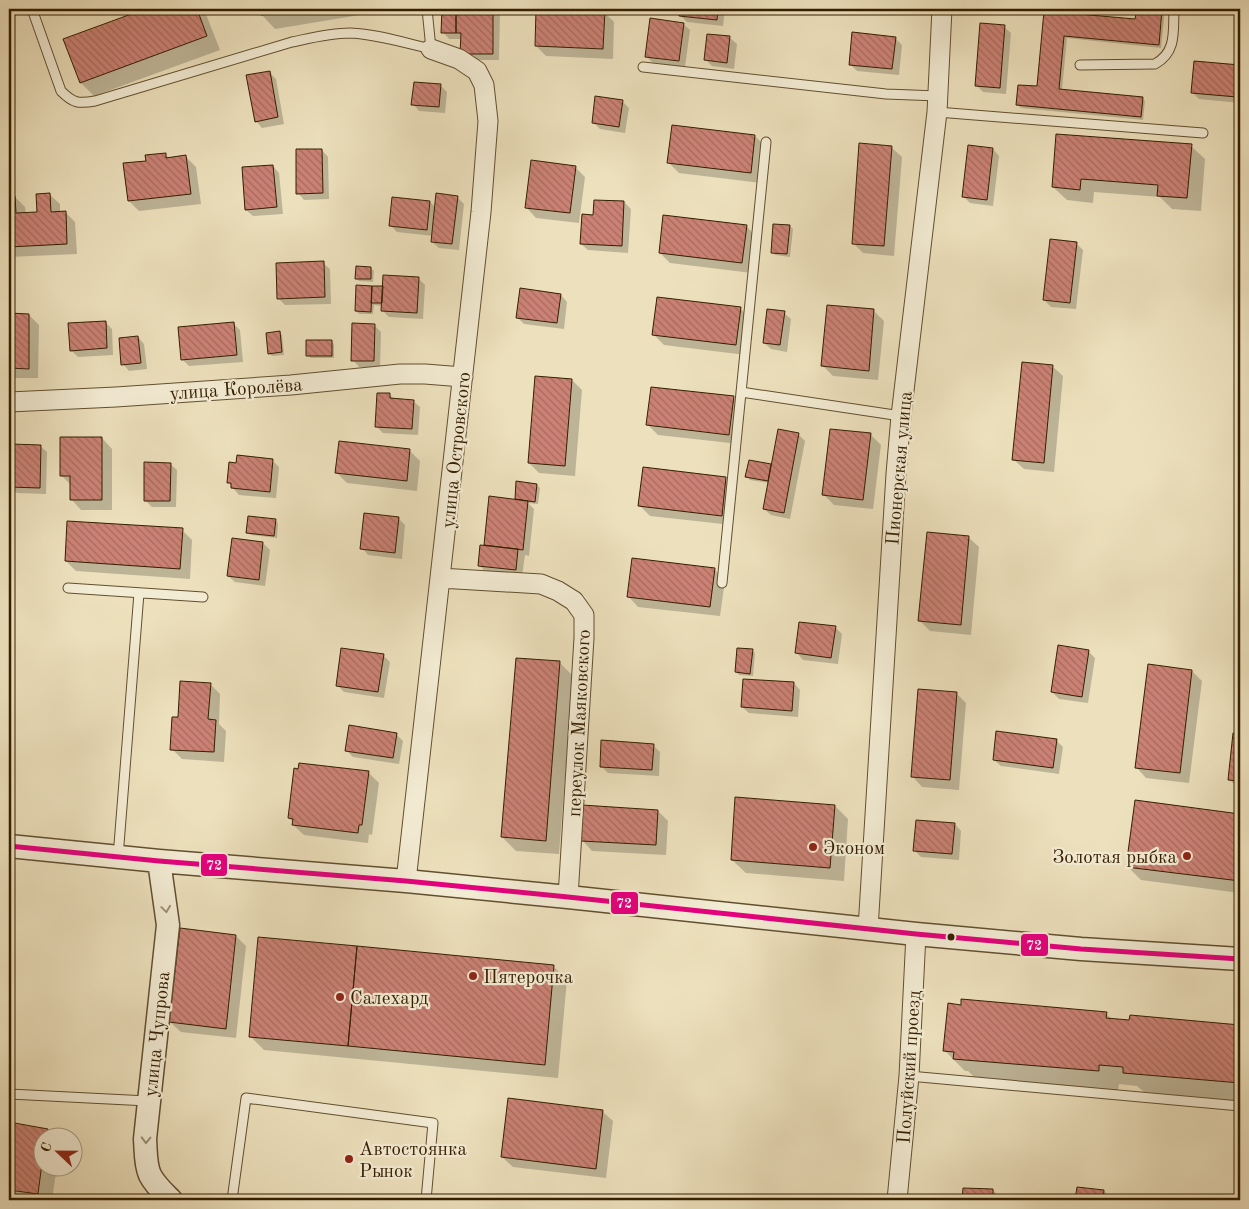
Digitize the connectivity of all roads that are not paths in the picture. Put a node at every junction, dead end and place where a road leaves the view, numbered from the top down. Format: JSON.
{"nodes":[{"id":1,"x":32,"y":9,"type":"edge"},
{"id":2,"x":427,"y":9,"type":"edge"},
{"id":3,"x":942,"y":9,"type":"edge"},
{"id":4,"x":1174,"y":9,"type":"edge"},
{"id":5,"x":431,"y":49,"type":"junction"},
{"id":6,"x":1080,"y":65,"type":"dead end"},
{"id":7,"x":643,"y":66,"type":"dead end"},
{"id":8,"x":937,"y":104,"type":"junction"},
{"id":9,"x":1203,"y":133,"type":"dead end"},
{"id":10,"x":766,"y":142,"type":"dead end"},
{"id":11,"x":463,"y":377,"type":"junction"},
{"id":12,"x":741,"y":392,"type":"junction"},
{"id":13,"x":9,"y":402,"type":"edge"},
{"id":14,"x":901,"y":416,"type":"junction"},
{"id":15,"x":440,"y":578,"type":"junction"},
{"id":16,"x":722,"y":582,"type":"dead end"},
{"id":17,"x":68,"y":588,"type":"dead end"},
{"id":18,"x":139,"y":593,"type":"junction"},
{"id":19,"x":203,"y":597,"type":"dead end"},
{"id":20,"x":9,"y":846,"type":"edge"},
{"id":21,"x":118,"y":857,"type":"junction"},
{"id":22,"x":159,"y":861,"type":"junction"},
{"id":23,"x":406,"y":881,"type":"junction"},
{"id":24,"x":568,"y":897,"type":"junction"},
{"id":25,"x":868,"y":929,"type":"junction"},
{"id":26,"x":916,"y":934,"type":"junction"},
{"id":27,"x":1240,"y":959,"type":"edge"},
{"id":28,"x":909,"y":1076,"type":"junction"},
{"id":29,"x":9,"y":1094,"type":"edge"},
{"id":30,"x":150,"y":1101,"type":"junction"},
{"id":31,"x":1240,"y":1106,"type":"edge"},
{"id":32,"x":171,"y":1200,"type":"edge"},
{"id":33,"x":232,"y":1200,"type":"edge"},
{"id":34,"x":426,"y":1200,"type":"edge"},
{"id":35,"x":898,"y":1200,"type":"edge"}],
"edges":[{"from":1,"to":5,"type":"lane"},
{"from":2,"to":5,"type":"lane"},
{"from":3,"to":8,"type":"street","name":"Пионерская улица"},
{"from":4,"to":6,"type":"lane"},
{"from":5,"to":11,"type":"street","name":"улица Островского"},
{"from":7,"to":8,"type":"lane"},
{"from":8,"to":9,"type":"lane"},
{"from":8,"to":14,"type":"street","name":"Пионерская улица"},
{"from":10,"to":12,"type":"lane"},
{"from":11,"to":13,"type":"street","name":"улица Королёва"},
{"from":11,"to":15,"type":"street","name":"улица Островского"},
{"from":12,"to":14,"type":"lane"},
{"from":12,"to":16,"type":"lane"},
{"from":14,"to":25,"type":"street","name":"Пионерская улица"},
{"from":15,"to":23,"type":"street","name":"улица Островского"},
{"from":15,"to":24,"type":"street","name":"переулок Маяковского"},
{"from":17,"to":18,"type":"lane"},
{"from":18,"to":19,"type":"lane"},
{"from":18,"to":21,"type":"lane"},
{"from":20,"to":21,"type":"street"},
{"from":21,"to":22,"type":"street"},
{"from":22,"to":23,"type":"street"},
{"from":22,"to":30,"type":"street","name":"улица Чупрова","one_way":true},
{"from":23,"to":24,"type":"street"},
{"from":24,"to":25,"type":"street"},
{"from":25,"to":26,"type":"street"},
{"from":26,"to":27,"type":"street"},
{"from":26,"to":28,"type":"street","name":"Полуйский проезд"},
{"from":28,"to":31,"type":"lane"},
{"from":28,"to":35,"type":"street","name":"Полуйский проезд"},
{"from":29,"to":30,"type":"lane"},
{"from":30,"to":32,"type":"street","name":"улица Чупрова","one_way":true},
{"from":33,"to":34,"type":"lane"}]}
